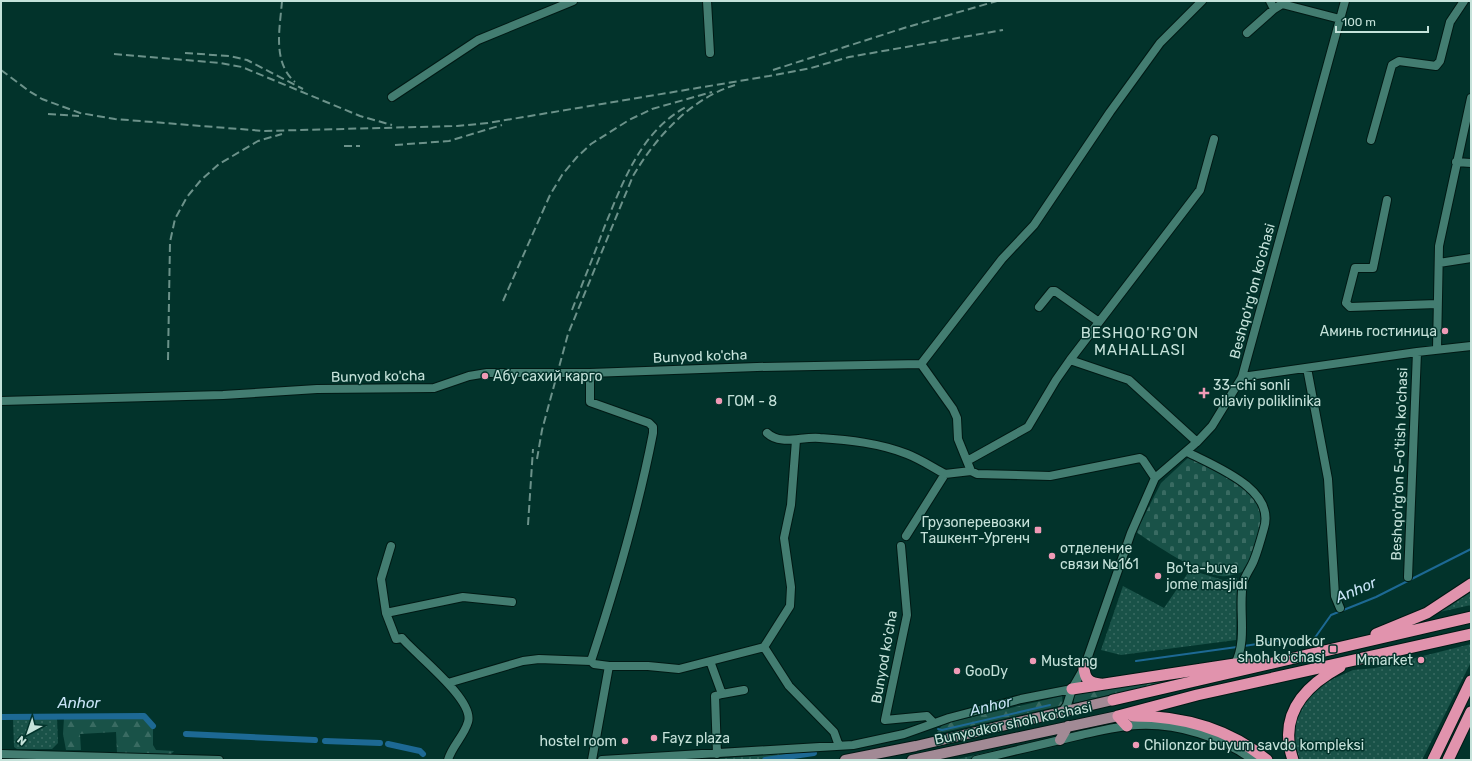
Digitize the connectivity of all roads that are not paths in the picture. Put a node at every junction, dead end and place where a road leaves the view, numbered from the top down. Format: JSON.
{"nodes":[{"id":1,"x":574,"y":1,"type":"edge"},
{"id":2,"x":708,"y":1,"type":"edge"},
{"id":3,"x":1202,"y":1,"type":"edge"},
{"id":4,"x":1345,"y":1,"type":"edge"},
{"id":5,"x":1464,"y":1,"type":"edge"},
{"id":6,"x":1272,"y":5,"type":"edge"},
{"id":7,"x":1340,"y":19,"type":"junction"},
{"id":8,"x":1246,"y":32,"type":"dead end"},
{"id":9,"x":710,"y":53,"type":"dead end"},
{"id":10,"x":392,"y":97,"type":"dead end"},
{"id":11,"x":1471,"y":98,"type":"edge"},
{"id":12,"x":1214,"y":139,"type":"dead end"},
{"id":13,"x":1371,"y":140,"type":"dead end"},
{"id":14,"x":1456,"y":162,"type":"junction"},
{"id":15,"x":1471,"y":163,"type":"edge"},
{"id":16,"x":1387,"y":200,"type":"dead end"},
{"id":17,"x":1471,"y":258,"type":"edge"},
{"id":18,"x":1439,"y":263,"type":"junction"},
{"id":19,"x":1437,"y":304,"type":"junction"},
{"id":20,"x":1039,"y":307,"type":"dead end"},
{"id":21,"x":1099,"y":322,"type":"junction"},
{"id":22,"x":1471,"y":346,"type":"edge"},
{"id":23,"x":1438,"y":349,"type":"junction"},
{"id":24,"x":1417,"y":352,"type":"junction"},
{"id":25,"x":1070,"y":360,"type":"junction"},
{"id":26,"x":921,"y":364,"type":"junction"},
{"id":27,"x":1307,"y":368,"type":"junction"},
{"id":28,"x":590,"y":373,"type":"junction"},
{"id":29,"x":1242,"y":377,"type":"junction"},
{"id":30,"x":1,"y":401,"type":"edge"},
{"id":31,"x":767,"y":433,"type":"dead end"},
{"id":32,"x":796,"y":440,"type":"junction"},
{"id":33,"x":1197,"y":442,"type":"junction"},
{"id":34,"x":1187,"y":452,"type":"junction"},
{"id":35,"x":967,"y":461,"type":"junction"},
{"id":36,"x":971,"y":471,"type":"junction"},
{"id":37,"x":945,"y":474,"type":"junction"},
{"id":38,"x":1155,"y":478,"type":"junction"},
{"id":39,"x":906,"y":536,"type":"dead end"},
{"id":40,"x":391,"y":546,"type":"dead end"},
{"id":41,"x":902,"y":546,"type":"dead end"},
{"id":42,"x":1408,"y":577,"type":"dead end"},
{"id":43,"x":1471,"y":584,"type":"edge"},
{"id":44,"x":512,"y":602,"type":"dead end"},
{"id":45,"x":1340,"y":608,"type":"dead end"},
{"id":46,"x":386,"y":613,"type":"junction"},
{"id":47,"x":1471,"y":617,"type":"edge"},
{"id":48,"x":1471,"y":634,"type":"edge"},
{"id":49,"x":1352,"y":645,"type":"junction"},
{"id":50,"x":764,"y":646,"type":"junction"},
{"id":51,"x":1237,"y":659,"type":"junction"},
{"id":52,"x":591,"y":660,"type":"junction"},
{"id":53,"x":710,"y":661,"type":"junction"},
{"id":54,"x":1350,"y":661,"type":"junction"},
{"id":55,"x":1270,"y":664,"type":"junction"},
{"id":56,"x":610,"y":666,"type":"junction"},
{"id":57,"x":1084,"y":668,"type":"junction"},
{"id":58,"x":1471,"y":681,"type":"edge"},
{"id":59,"x":448,"y":683,"type":"junction"},
{"id":60,"x":1103,"y":685,"type":"junction"},
{"id":61,"x":1072,"y":689,"type":"junction"},
{"id":62,"x":744,"y":690,"type":"dead end"},
{"id":63,"x":722,"y":694,"type":"junction"},
{"id":64,"x":1113,"y":700,"type":"joint"},
{"id":65,"x":1062,"y":712,"type":"junction"},
{"id":66,"x":1471,"y":712,"type":"edge"},
{"id":67,"x":1118,"y":716,"type":"junction"},
{"id":68,"x":934,"y":724,"type":"junction"},
{"id":69,"x":1133,"y":725,"type":"junction"},
{"id":70,"x":1068,"y":726,"type":"junction"},
{"id":71,"x":1060,"y":740,"type":"junction"},
{"id":72,"x":839,"y":746,"type":"junction"},
{"id":73,"x":1,"y":754,"type":"edge"},
{"id":74,"x":717,"y":754,"type":"junction"},
{"id":75,"x":219,"y":760,"type":"edge"},
{"id":76,"x":448,"y":760,"type":"edge"},
{"id":77,"x":592,"y":760,"type":"edge"},
{"id":78,"x":602,"y":760,"type":"edge"},
{"id":79,"x":846,"y":760,"type":"edge"},
{"id":80,"x":912,"y":760,"type":"edge"},
{"id":81,"x":976,"y":760,"type":"edge"},
{"id":82,"x":1253,"y":760,"type":"edge"},
{"id":83,"x":1267,"y":760,"type":"edge"},
{"id":84,"x":1293,"y":760,"type":"edge"},
{"id":85,"x":1433,"y":760,"type":"edge"},
{"id":86,"x":1448,"y":760,"type":"edge"}],
"edges":[{"from":1,"to":10,"type":"street"},
{"from":2,"to":9,"type":"street"},
{"from":3,"to":26,"type":"street"},
{"from":4,"to":7,"type":"street","name":"Beshqo'rg'on ko'chasi"},
{"from":5,"to":13,"type":"street"},
{"from":6,"to":7,"type":"street"},
{"from":6,"to":8,"type":"street"},
{"from":7,"to":29,"type":"street","name":"Beshqo'rg'on ko'chasi"},
{"from":11,"to":14,"type":"street"},
{"from":12,"to":21,"type":"street"},
{"from":14,"to":15,"type":"street"},
{"from":14,"to":18,"type":"street"},
{"from":16,"to":19,"type":"street"},
{"from":17,"to":18,"type":"street"},
{"from":18,"to":19,"type":"street"},
{"from":19,"to":23,"type":"street"},
{"from":20,"to":21,"type":"street"},
{"from":21,"to":25,"type":"street"},
{"from":22,"to":23,"type":"street"},
{"from":23,"to":24,"type":"street"},
{"from":24,"to":27,"type":"street"},
{"from":24,"to":42,"type":"street","name":"Beshqo'rg'on 5-o'tish ko'chasi"},
{"from":25,"to":33,"type":"street"},
{"from":25,"to":35,"type":"street"},
{"from":26,"to":28,"type":"street","name":"Bunyod ko'cha"},
{"from":26,"to":35,"type":"street"},
{"from":27,"to":29,"type":"street"},
{"from":27,"to":45,"type":"street"},
{"from":28,"to":30,"type":"street","name":"Bunyod ko'cha"},
{"from":28,"to":52,"type":"street"},
{"from":29,"to":33,"type":"street","name":"Beshqo'rg'on ko'chasi"},
{"from":31,"to":32,"type":"street"},
{"from":32,"to":37,"type":"street"},
{"from":32,"to":50,"type":"street"},
{"from":33,"to":34,"type":"street","name":"Beshqo'rg'on ko'chasi"},
{"from":34,"to":38,"type":"street","name":"Beshqo'rg'on ko'chasi"},
{"from":34,"to":51,"type":"street"},
{"from":35,"to":36,"type":"street"},
{"from":36,"to":37,"type":"street"},
{"from":36,"to":38,"type":"street"},
{"from":37,"to":39,"type":"street"},
{"from":38,"to":57,"type":"street","name":"Beshqo'rg'on ko'chasi"},
{"from":40,"to":46,"type":"street"},
{"from":41,"to":68,"type":"street","name":"Bunyod ko'cha"},
{"from":43,"to":49,"type":"highway"},
{"from":44,"to":46,"type":"street"},
{"from":46,"to":59,"type":"street"},
{"from":47,"to":49,"type":"highway","name":"Bunyodkor shoh ko'chasi"},
{"from":48,"to":54,"type":"highway","name":"Bunyodkor shoh ko'chasi"},
{"from":49,"to":55,"type":"highway","name":"Bunyodkor shoh ko'chasi"},
{"from":50,"to":53,"type":"street"},
{"from":50,"to":72,"type":"street"},
{"from":51,"to":55,"type":"highway"},
{"from":51,"to":60,"type":"highway"},
{"from":52,"to":56,"type":"street"},
{"from":52,"to":59,"type":"street"},
{"from":53,"to":56,"type":"street"},
{"from":53,"to":63,"type":"street"},
{"from":54,"to":67,"type":"highway","name":"Bunyodkor shoh ko'chasi"},
{"from":54,"to":84,"type":"highway"},
{"from":55,"to":64,"type":"highway","name":"Bunyodkor shoh ko'chasi"},
{"from":56,"to":77,"type":"street"},
{"from":57,"to":60,"type":"highway"},
{"from":57,"to":61,"type":"street","name":"Beshqo'rg'on ko'chasi"},
{"from":58,"to":85,"type":"highway"},
{"from":59,"to":76,"type":"street"},
{"from":60,"to":61,"type":"highway"},
{"from":61,"to":65,"type":"street","name":"Beshqo'rg'on ko'chasi"},
{"from":61,"to":68,"type":"street"},
{"from":62,"to":63,"type":"street"},
{"from":63,"to":74,"type":"street"},
{"from":64,"to":65,"type":"main road","name":"Bunyodkor shoh ko'chasi"},
{"from":65,"to":79,"type":"main road","name":"Bunyodkor shoh ko'chasi"},
{"from":66,"to":86,"type":"highway"},
{"from":67,"to":69,"type":"highway"},
{"from":67,"to":70,"type":"main road","name":"Bunyodkor shoh ko'chasi"},
{"from":67,"to":83,"type":"highway"},
{"from":68,"to":72,"type":"street"},
{"from":69,"to":71,"type":"street"},
{"from":69,"to":82,"type":"street"},
{"from":70,"to":71,"type":"main road"},
{"from":70,"to":80,"type":"main road","name":"Bunyodkor shoh ko'chasi"},
{"from":71,"to":81,"type":"street"},
{"from":72,"to":74,"type":"street"},
{"from":73,"to":75,"type":"street"},
{"from":74,"to":78,"type":"street"}]}
